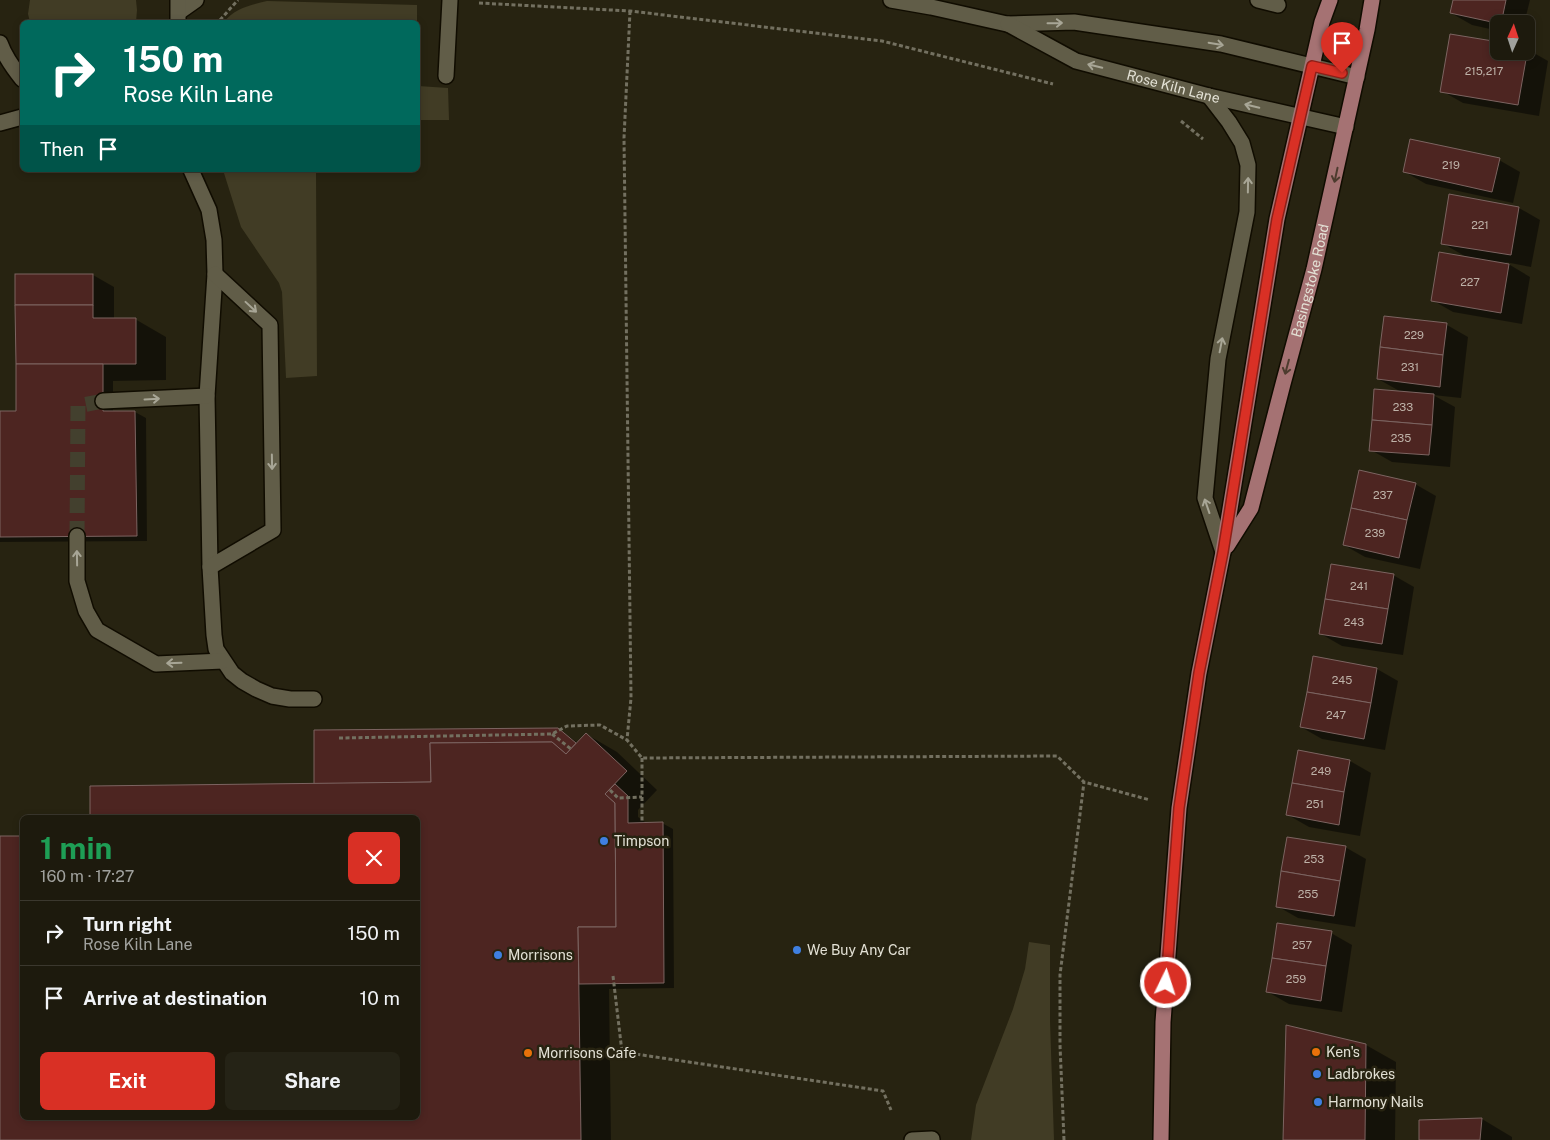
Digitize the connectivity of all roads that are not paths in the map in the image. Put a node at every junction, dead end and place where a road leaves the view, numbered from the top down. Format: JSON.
{"nodes":[{"id":1,"x":196,"y":0,"type":"edge"},
{"id":2,"x":891,"y":0,"type":"edge"},
{"id":3,"x":1258,"y":0,"type":"edge"},
{"id":4,"x":1330,"y":0,"type":"edge"},
{"id":5,"x":1372,"y":0,"type":"edge"},
{"id":6,"x":450,"y":1,"type":"edge"},
{"id":7,"x":931,"y":3,"type":"edge"},
{"id":8,"x":1278,"y":5,"type":"dead end"},
{"id":9,"x":178,"y":12,"type":"edge"},
{"id":10,"x":1006,"y":24,"type":"junction"},
{"id":11,"x":0,"y":43,"type":"edge"},
{"id":12,"x":1312,"y":66,"type":"junction"},
{"id":13,"x":20,"y":76,"type":"edge"},
{"id":14,"x":446,"y":76,"type":"dead end"},
{"id":15,"x":1357,"y":77,"type":"junction"},
{"id":16,"x":1209,"y":96,"type":"junction"},
{"id":17,"x":1300,"y":116,"type":"junction"},
{"id":18,"x":20,"y":118,"type":"edge"},
{"id":19,"x":0,"y":123,"type":"edge"},
{"id":20,"x":1346,"y":127,"type":"junction"},
{"id":21,"x":192,"y":172,"type":"edge"},
{"id":22,"x":215,"y":274,"type":"junction"},
{"id":23,"x":207,"y":396,"type":"junction"},
{"id":24,"x":103,"y":401,"type":"tunnel mouth"},
{"id":25,"x":77,"y":536,"type":"tunnel mouth"},
{"id":26,"x":1223,"y":552,"type":"junction"},
{"id":27,"x":210,"y":567,"type":"junction"},
{"id":28,"x":223,"y":661,"type":"junction"},
{"id":29,"x":314,"y":699,"type":"dead end"},
{"id":30,"x":912,"y":1140,"type":"edge"},
{"id":31,"x":932,"y":1140,"type":"edge"},
{"id":32,"x":1161,"y":1140,"type":"edge"}],
"edges":[{"from":1,"to":9,"type":"street"},
{"from":2,"to":7,"type":"street","name":"Rose Kiln Lane"},
{"from":3,"to":8,"type":"street"},
{"from":4,"to":12,"type":"main road","name":"Basingstoke Road"},
{"from":5,"to":15,"type":"main road","name":"Basingstoke Road"},
{"from":6,"to":14,"type":"street"},
{"from":7,"to":10,"type":"street","name":"Rose Kiln Lane"},
{"from":10,"to":12,"type":"street","name":"Rose Kiln Lane","one_way":true},
{"from":16,"to":10,"type":"street","name":"Rose Kiln Lane","one_way":true},
{"from":11,"to":13,"type":"street"},
{"from":12,"to":15,"type":"street","name":"Rose Kiln Lane"},
{"from":12,"to":17,"type":"main road","name":"Basingstoke Road"},
{"from":15,"to":20,"type":"main road","name":"Basingstoke Road"},
{"from":17,"to":16,"type":"street","name":"Rose Kiln Lane","one_way":true},
{"from":26,"to":16,"type":"street","one_way":true},
{"from":17,"to":20,"type":"street","name":"Rose Kiln Lane"},
{"from":17,"to":26,"type":"main road","name":"Basingstoke Road"},
{"from":18,"to":19,"type":"street"},
{"from":20,"to":26,"type":"main road","name":"Basingstoke Road","one_way":true},
{"from":21,"to":22,"type":"street"},
{"from":22,"to":23,"type":"street"},
{"from":22,"to":27,"type":"street","one_way":true},
{"from":24,"to":23,"type":"street","one_way":true},
{"from":23,"to":27,"type":"street"},
{"from":28,"to":25,"type":"street","one_way":true},
{"from":26,"to":32,"type":"main road","name":"Basingstoke Road"},
{"from":27,"to":28,"type":"street"},
{"from":28,"to":29,"type":"street"},
{"from":30,"to":31,"type":"street"}]}
